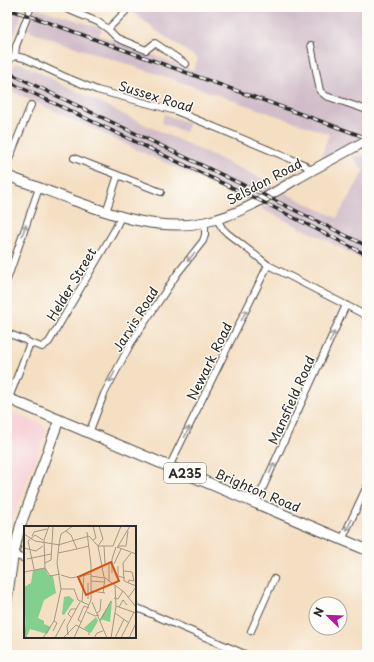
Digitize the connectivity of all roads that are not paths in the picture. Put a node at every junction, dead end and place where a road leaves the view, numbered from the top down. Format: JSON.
{"nodes":[{"id":1,"x":31,"y":7,"type":"edge"},
{"id":2,"x":62,"y":7,"type":"edge"},
{"id":3,"x":125,"y":12,"type":"dead end"},
{"id":4,"x":108,"y":29,"type":"junction"},
{"id":5,"x":311,"y":45,"type":"dead end"},
{"id":6,"x":15,"y":56,"type":"junction"},
{"id":7,"x":186,"y":64,"type":"dead end"},
{"id":8,"x":7,"y":65,"type":"edge"},
{"id":9,"x":32,"y":105,"type":"dead end"},
{"id":10,"x":367,"y":110,"type":"edge"},
{"id":11,"x":367,"y":140,"type":"edge"},
{"id":12,"x":74,"y":158,"type":"dead end"},
{"id":13,"x":7,"y":164,"type":"edge"},
{"id":14,"x":312,"y":171,"type":"junction"},
{"id":15,"x":118,"y":175,"type":"junction"},
{"id":16,"x":7,"y":176,"type":"edge"},
{"id":17,"x":39,"y":188,"type":"junction"},
{"id":18,"x":161,"y":192,"type":"dead end"},
{"id":19,"x":106,"y":212,"type":"junction"},
{"id":20,"x":121,"y":217,"type":"junction"},
{"id":21,"x":217,"y":219,"type":"junction"},
{"id":22,"x":205,"y":223,"type":"junction"},
{"id":23,"x":268,"y":265,"type":"junction"},
{"id":24,"x":7,"y":280,"type":"edge"},
{"id":25,"x":346,"y":305,"type":"junction"},
{"id":26,"x":367,"y":316,"type":"edge"},
{"id":27,"x":7,"y":333,"type":"edge"},
{"id":28,"x":30,"y":343,"type":"junction"},
{"id":29,"x":8,"y":398,"type":"edge"},
{"id":30,"x":59,"y":420,"type":"junction"},
{"id":31,"x":89,"y":433,"type":"junction"},
{"id":32,"x":169,"y":467,"type":"junction"},
{"id":33,"x":367,"y":486,"type":"edge"},
{"id":34,"x":256,"y":503,"type":"junction"},
{"id":35,"x":342,"y":540,"type":"junction"},
{"id":36,"x":367,"y":550,"type":"edge"},
{"id":37,"x":14,"y":555,"type":"junction"},
{"id":38,"x":24,"y":560,"type":"edge"},
{"id":39,"x":274,"y":579,"type":"dead end"},
{"id":40,"x":7,"y":600,"type":"edge"},
{"id":41,"x":136,"y":606,"type":"edge"},
{"id":42,"x":251,"y":632,"type":"dead end"},
{"id":43,"x":247,"y":655,"type":"edge"}],
"edges":[{"from":1,"to":6,"type":"street"},
{"from":2,"to":4,"type":"street"},
{"from":3,"to":4,"type":"street"},
{"from":4,"to":7,"type":"street"},
{"from":5,"to":10,"type":"street"},
{"from":6,"to":8,"type":"street"},
{"from":6,"to":14,"type":"street","name":"Sussex Road"},
{"from":9,"to":13,"type":"street"},
{"from":11,"to":14,"type":"main road","name":"Selsdon Road"},
{"from":12,"to":15,"type":"street"},
{"from":14,"to":21,"type":"main road","name":"Selsdon Road"},
{"from":15,"to":18,"type":"street"},
{"from":15,"to":19,"type":"street"},
{"from":16,"to":17,"type":"main road","name":"Selsdon Road"},
{"from":17,"to":19,"type":"main road","name":"Selsdon Road"},
{"from":24,"to":17,"type":"street","one_way":true},
{"from":19,"to":20,"type":"main road","name":"Selsdon Road"},
{"from":20,"to":22,"type":"main road","name":"Selsdon Road"},
{"from":20,"to":28,"type":"street","name":"Helder Street"},
{"from":21,"to":22,"type":"main road","name":"Selsdon Road"},
{"from":21,"to":23,"type":"street"},
{"from":22,"to":31,"type":"street","name":"Jarvis Road","one_way":true},
{"from":23,"to":25,"type":"street"},
{"from":32,"to":23,"type":"street","name":"Newark Road","one_way":true},
{"from":25,"to":26,"type":"street"},
{"from":34,"to":25,"type":"street","name":"Mansfield Road","one_way":true},
{"from":27,"to":28,"type":"street"},
{"from":28,"to":29,"type":"street"},
{"from":29,"to":30,"type":"main road","name":"Brighton Road","number":"A235"},
{"from":30,"to":31,"type":"main road","name":"Brighton Road","number":"A235"},
{"from":30,"to":37,"type":"main road"},
{"from":31,"to":32,"type":"main road","name":"Brighton Road","number":"A235"},
{"from":32,"to":34,"type":"main road","name":"Brighton Road","number":"A235"},
{"from":33,"to":35,"type":"street","one_way":true},
{"from":34,"to":35,"type":"main road","name":"Brighton Road","number":"A235"},
{"from":35,"to":36,"type":"main road","name":"Brighton Road","number":"A235"},
{"from":37,"to":38,"type":"street"},
{"from":37,"to":40,"type":"main road"},
{"from":39,"to":42,"type":"street"},
{"from":41,"to":43,"type":"street"}]}
